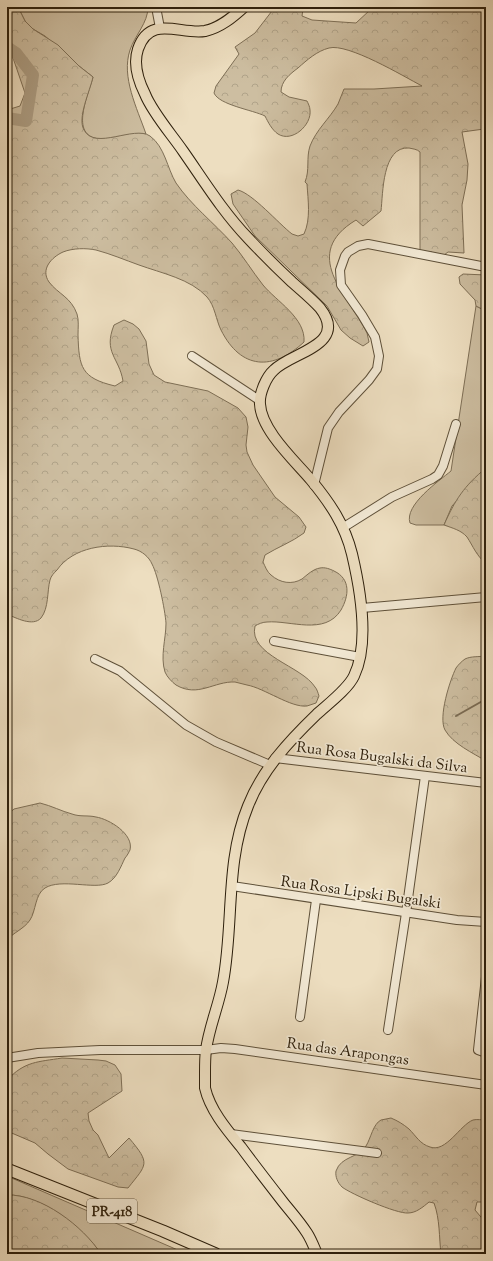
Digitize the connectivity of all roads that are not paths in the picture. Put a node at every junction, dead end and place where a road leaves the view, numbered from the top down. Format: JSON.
{"nodes":[{"id":1,"x":156,"y":7,"type":"edge"},
{"id":2,"x":244,"y":7,"type":"edge"},
{"id":3,"x":160,"y":28,"type":"junction"},
{"id":4,"x":486,"y":267,"type":"edge"},
{"id":5,"x":192,"y":356,"type":"dead end"},
{"id":6,"x":259,"y":400,"type":"junction"},
{"id":7,"x":456,"y":424,"type":"dead end"},
{"id":8,"x":314,"y":484,"type":"junction"},
{"id":9,"x":344,"y":527,"type":"junction"},
{"id":10,"x":486,"y":597,"type":"edge"},
{"id":11,"x":362,"y":608,"type":"junction"},
{"id":12,"x":274,"y":641,"type":"dead end"},
{"id":13,"x":360,"y":657,"type":"junction"},
{"id":14,"x":95,"y":659,"type":"dead end"},
{"id":15,"x":273,"y":761,"type":"junction"},
{"id":16,"x":425,"y":776,"type":"junction"},
{"id":17,"x":486,"y":783,"type":"edge"},
{"id":18,"x":232,"y":886,"type":"junction"},
{"id":19,"x":316,"y":900,"type":"junction"},
{"id":20,"x":406,"y":913,"type":"junction"},
{"id":21,"x":486,"y":922,"type":"edge"},
{"id":22,"x":486,"y":977,"type":"edge"},
{"id":23,"x":300,"y":1017,"type":"dead end"},
{"id":24,"x":388,"y":1030,"type":"dead end"},
{"id":25,"x":206,"y":1050,"type":"junction"},
{"id":26,"x":482,"y":1051,"type":"edge"},
{"id":27,"x":7,"y":1058,"type":"edge"},
{"id":28,"x":486,"y":1085,"type":"edge"},
{"id":29,"x":231,"y":1134,"type":"junction"},
{"id":30,"x":377,"y":1153,"type":"dead end"},
{"id":31,"x":7,"y":1169,"type":"edge"},
{"id":32,"x":216,"y":1254,"type":"edge"},
{"id":33,"x":317,"y":1254,"type":"edge"}],
"edges":[{"from":1,"to":3,"type":"street"},
{"from":2,"to":3,"type":"main road"},
{"from":3,"to":6,"type":"main road"},
{"from":4,"to":8,"type":"street"},
{"from":5,"to":6,"type":"street"},
{"from":6,"to":8,"type":"main road"},
{"from":7,"to":9,"type":"street"},
{"from":8,"to":9,"type":"main road"},
{"from":9,"to":11,"type":"main road"},
{"from":10,"to":11,"type":"street"},
{"from":11,"to":13,"type":"main road"},
{"from":12,"to":13,"type":"street"},
{"from":13,"to":15,"type":"main road"},
{"from":14,"to":15,"type":"street","name":"Rua Rosa Bugalski da Silva"},
{"from":15,"to":16,"type":"street","name":"Rua Rosa Bugalski da Silva"},
{"from":15,"to":18,"type":"main road"},
{"from":16,"to":17,"type":"street","name":"Rua Rosa Bugalski da Silva"},
{"from":16,"to":20,"type":"street"},
{"from":18,"to":19,"type":"street","name":"Rua Rosa Lipski Bugalski"},
{"from":18,"to":25,"type":"main road"},
{"from":19,"to":20,"type":"street","name":"Rua Rosa Lipski Bugalski"},
{"from":19,"to":23,"type":"street"},
{"from":20,"to":21,"type":"street","name":"Rua Rosa Lipski Bugalski"},
{"from":20,"to":24,"type":"street"},
{"from":22,"to":26,"type":"street"},
{"from":25,"to":27,"type":"street","name":"Rua das Arapongas"},
{"from":25,"to":28,"type":"street","name":"Rua das Arapongas"},
{"from":25,"to":29,"type":"main road"},
{"from":29,"to":30,"type":"street"},
{"from":29,"to":33,"type":"main road"},
{"from":31,"to":32,"type":"highway","number":"PR-418"}]}
